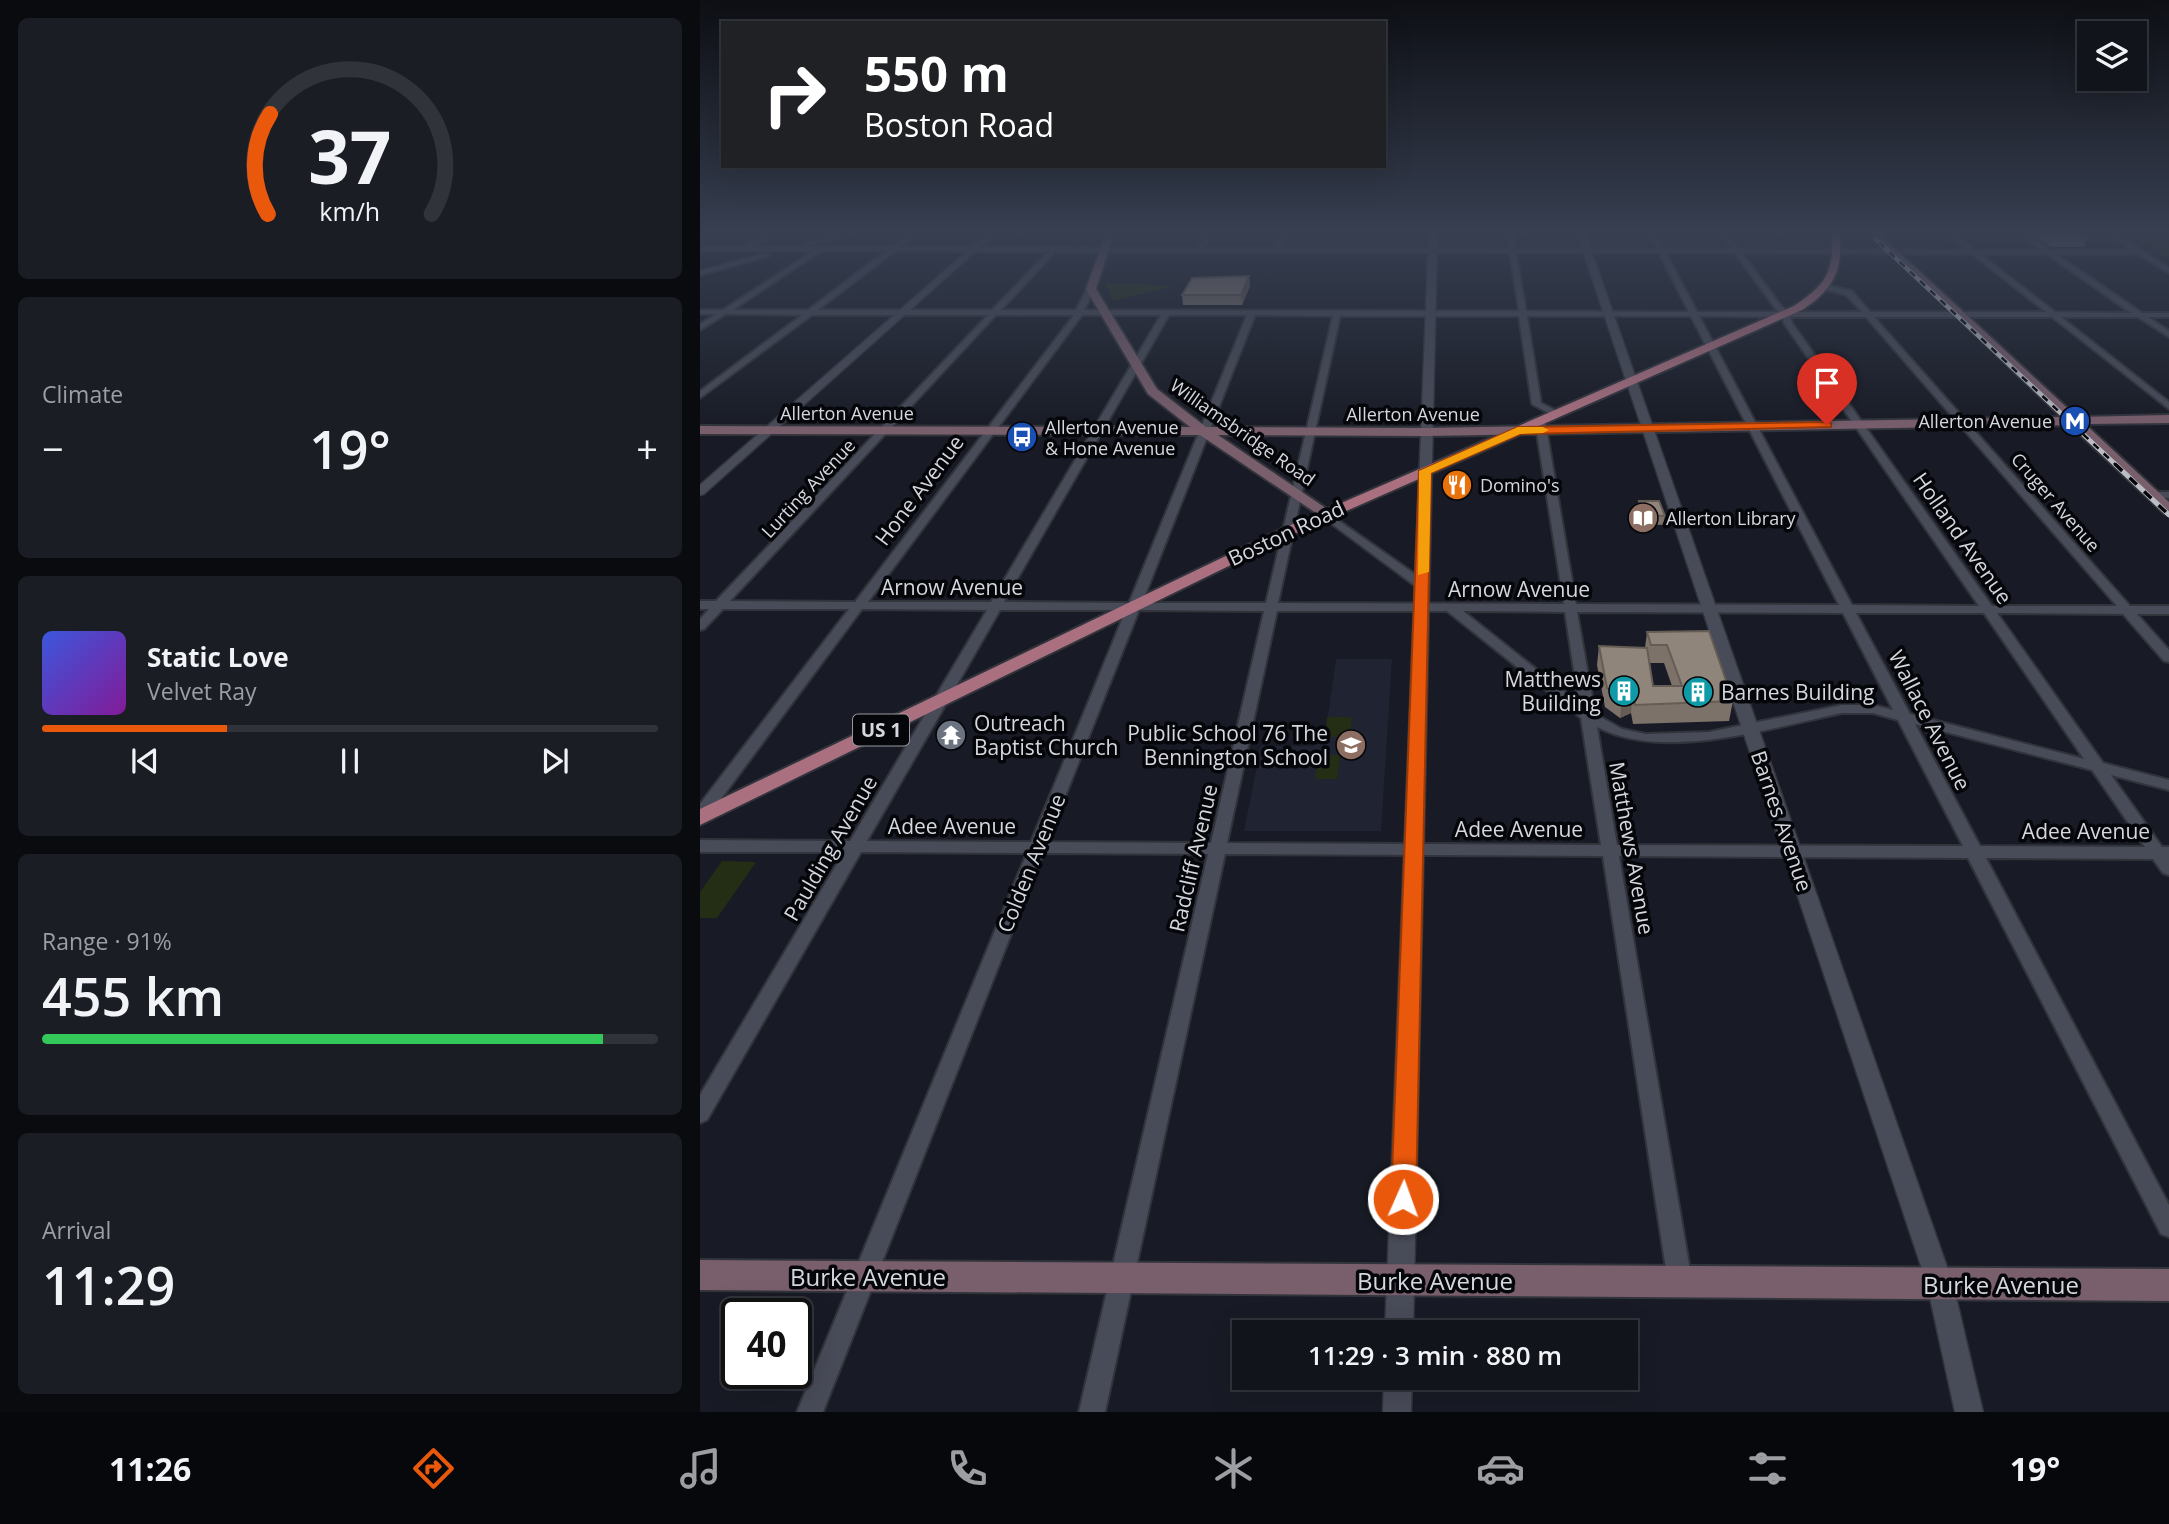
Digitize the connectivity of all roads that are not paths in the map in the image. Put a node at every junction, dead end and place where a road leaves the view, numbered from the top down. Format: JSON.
{"nodes":[{"id":1,"x":745,"y":299,"type":"edge"},
{"id":2,"x":827,"y":299,"type":"edge"},
{"id":3,"x":915,"y":299,"type":"edge"},
{"id":4,"x":1007,"y":299,"type":"edge"},
{"id":5,"x":1086,"y":299,"type":"edge"},
{"id":6,"x":1096,"y":299,"type":"edge"},
{"id":7,"x":1430,"y":299,"type":"edge"},
{"id":8,"x":1520,"y":299,"type":"edge"},
{"id":9,"x":1604,"y":299,"type":"edge"},
{"id":10,"x":1687,"y":299,"type":"edge"},
{"id":11,"x":1774,"y":299,"type":"edge"},
{"id":12,"x":1808,"y":299,"type":"edge"},
{"id":13,"x":1853,"y":299,"type":"edge"},
{"id":14,"x":1943,"y":299,"type":"edge"},
{"id":15,"x":2033,"y":299,"type":"edge"},
{"id":16,"x":2117,"y":299,"type":"edge"},
{"id":17,"x":700,"y":312,"type":"edge"},
{"id":18,"x":725,"y":312,"type":"junction"},
{"id":19,"x":810,"y":312,"type":"junction"},
{"id":20,"x":900,"y":312,"type":"junction"},
{"id":21,"x":994,"y":313,"type":"junction"},
{"id":22,"x":1078,"y":313,"type":"junction"},
{"id":23,"x":1103,"y":313,"type":"junction"},
{"id":24,"x":1166,"y":313,"type":"junction"},
{"id":25,"x":1252,"y":313,"type":"junction"},
{"id":26,"x":1337,"y":313,"type":"junction"},
{"id":27,"x":1430,"y":314,"type":"junction"},
{"id":28,"x":1523,"y":314,"type":"junction"},
{"id":29,"x":1609,"y":314,"type":"junction"},
{"id":30,"x":1695,"y":314,"type":"junction"},
{"id":31,"x":1786,"y":314,"type":"junction"},
{"id":32,"x":1867,"y":314,"type":"junction"},
{"id":33,"x":1960,"y":315,"type":"junction"},
{"id":34,"x":2053,"y":315,"type":"junction"},
{"id":35,"x":2140,"y":315,"type":"junction"},
{"id":36,"x":2169,"y":315,"type":"edge"},
{"id":37,"x":700,"y":328,"type":"edge"},
{"id":38,"x":2169,"y":335,"type":"edge"},
{"id":39,"x":1136,"y":342,"type":"junction"},
{"id":40,"x":1712,"y":347,"type":"junction"},
{"id":41,"x":1136,"y":365,"type":"junction"},
{"id":42,"x":1632,"y":381,"type":"junction"},
{"id":43,"x":700,"y":395,"type":"edge"},
{"id":44,"x":2169,"y":406,"type":"edge"},
{"id":45,"x":1556,"y":414,"type":"junction"},
{"id":46,"x":2169,"y":419,"type":"edge"},
{"id":47,"x":2074,"y":421,"type":"junction"},
{"id":48,"x":1962,"y":422,"type":"junction"},
{"id":49,"x":1858,"y":424,"type":"junction"},
{"id":50,"x":1541,"y":425,"type":"junction"},
{"id":51,"x":1754,"y":426,"type":"junction"},
{"id":52,"x":1648,"y":428,"type":"junction"},
{"id":53,"x":700,"y":430,"type":"edge"},
{"id":54,"x":769,"y":430,"type":"junction"},
{"id":55,"x":1518,"y":430,"type":"junction"},
{"id":56,"x":884,"y":431,"type":"junction"},
{"id":57,"x":990,"y":431,"type":"junction"},
{"id":58,"x":1097,"y":431,"type":"junction"},
{"id":59,"x":1204,"y":432,"type":"junction"},
{"id":60,"x":1311,"y":432,"type":"junction"},
{"id":61,"x":1426,"y":432,"type":"junction"},
{"id":62,"x":1425,"y":471,"type":"junction"},
{"id":63,"x":700,"y":491,"type":"edge"},
{"id":64,"x":1297,"y":493,"type":"junction"},
{"id":65,"x":2154,"y":495,"type":"junction"},
{"id":66,"x":2169,"y":495,"type":"edge"},
{"id":67,"x":2169,"y":510,"type":"edge"},
{"id":68,"x":1325,"y":514,"type":"junction"},
{"id":69,"x":1289,"y":531,"type":"junction"},
{"id":70,"x":1422,"y":584,"type":"junction"},
{"id":71,"x":700,"y":605,"type":"edge"},
{"id":72,"x":720,"y":605,"type":"junction"},
{"id":73,"x":858,"y":606,"type":"junction"},
{"id":74,"x":996,"y":606,"type":"junction"},
{"id":75,"x":1135,"y":606,"type":"junction"},
{"id":76,"x":1272,"y":607,"type":"junction"},
{"id":77,"x":1422,"y":607,"type":"junction"},
{"id":78,"x":1451,"y":608,"type":"junction"},
{"id":79,"x":1570,"y":608,"type":"junction"},
{"id":80,"x":1710,"y":608,"type":"junction"},
{"id":81,"x":1849,"y":609,"type":"junction"},
{"id":82,"x":1988,"y":609,"type":"junction"},
{"id":83,"x":2127,"y":610,"type":"junction"},
{"id":84,"x":2169,"y":610,"type":"edge"},
{"id":85,"x":700,"y":626,"type":"edge"},
{"id":86,"x":2169,"y":658,"type":"edge"},
{"id":87,"x":940,"y":701,"type":"junction"},
{"id":88,"x":1587,"y":716,"type":"junction"},
{"id":89,"x":1905,"y":716,"type":"junction"},
{"id":90,"x":1751,"y":730,"type":"junction"},
{"id":91,"x":2097,"y":766,"type":"junction"},
{"id":92,"x":2169,"y":785,"type":"edge"},
{"id":93,"x":700,"y":816,"type":"edge"},
{"id":94,"x":700,"y":846,"type":"edge"},
{"id":95,"x":855,"y":847,"type":"junction"},
{"id":96,"x":1037,"y":847,"type":"junction"},
{"id":97,"x":1218,"y":848,"type":"junction"},
{"id":98,"x":1413,"y":849,"type":"junction"},
{"id":99,"x":1610,"y":850,"type":"junction"},
{"id":100,"x":1792,"y":851,"type":"junction"},
{"id":101,"x":1975,"y":852,"type":"junction"},
{"id":102,"x":2163,"y":853,"type":"edge"},
{"id":103,"x":2169,"y":869,"type":"edge"},
{"id":104,"x":700,"y":1114,"type":"edge"},
{"id":105,"x":2169,"y":1227,"type":"edge"},
{"id":106,"x":700,"y":1275,"type":"edge"},
{"id":107,"x":864,"y":1276,"type":"junction"},
{"id":108,"x":1122,"y":1278,"type":"junction"},
{"id":109,"x":1401,"y":1279,"type":"junction"},
{"id":110,"x":1680,"y":1282,"type":"junction"},
{"id":111,"x":1940,"y":1284,"type":"junction"},
{"id":112,"x":2169,"y":1284,"type":"edge"},
{"id":113,"x":1399,"y":1320,"type":"edge"},
{"id":114,"x":1398,"y":1390,"type":"edge"},
{"id":115,"x":810,"y":1412,"type":"edge"},
{"id":116,"x":1092,"y":1412,"type":"edge"},
{"id":117,"x":1397,"y":1412,"type":"edge"},
{"id":118,"x":1969,"y":1412,"type":"edge"}],
"edges":[{"from":1,"to":18,"type":"street"},
{"from":2,"to":19,"type":"street"},
{"from":3,"to":20,"type":"street"},
{"from":4,"to":21,"type":"street","name":"Lurting Avenue"},
{"from":5,"to":22,"type":"street","name":"Hone Avenue"},
{"from":6,"to":23,"type":"main road","name":"Williamsbridge Road"},
{"from":7,"to":27,"type":"street"},
{"from":8,"to":28,"type":"street"},
{"from":9,"to":29,"type":"street","name":"Barnes Avenue"},
{"from":10,"to":30,"type":"street","name":"Wallace Avenue"},
{"from":11,"to":31,"type":"street","name":"Holland Avenue"},
{"from":12,"to":31,"type":"main road","name":"Boston Road","number":"US 1"},
{"from":13,"to":32,"type":"street","name":"Cruger Avenue"},
{"from":14,"to":33,"type":"main road"},
{"from":15,"to":34,"type":"street"},
{"from":16,"to":35,"type":"street"},
{"from":17,"to":18,"type":"street"},
{"from":18,"to":19,"type":"street"},
{"from":18,"to":37,"type":"street"},
{"from":19,"to":20,"type":"street"},
{"from":19,"to":43,"type":"street"},
{"from":20,"to":21,"type":"street"},
{"from":20,"to":54,"type":"street"},
{"from":21,"to":22,"type":"street"},
{"from":21,"to":56,"type":"street","name":"Lurting Avenue"},
{"from":22,"to":23,"type":"street"},
{"from":22,"to":57,"type":"street","name":"Hone Avenue"},
{"from":23,"to":24,"type":"street"},
{"from":23,"to":39,"type":"main road","name":"Williamsbridge Road"},
{"from":24,"to":25,"type":"street"},
{"from":24,"to":39,"type":"street","name":"Paulding Avenue"},
{"from":25,"to":26,"type":"street"},
{"from":25,"to":59,"type":"street","name":"Colden Avenue"},
{"from":26,"to":27,"type":"street"},
{"from":26,"to":60,"type":"street","name":"Radcliff Avenue"},
{"from":27,"to":28,"type":"street"},
{"from":27,"to":61,"type":"street"},
{"from":28,"to":29,"type":"street"},
{"from":28,"to":45,"type":"street"},
{"from":29,"to":30,"type":"street"},
{"from":29,"to":42,"type":"street","name":"Barnes Avenue"},
{"from":30,"to":31,"type":"street"},
{"from":30,"to":40,"type":"street","name":"Wallace Avenue"},
{"from":31,"to":32,"type":"street"},
{"from":31,"to":40,"type":"main road","name":"Boston Road","number":"US 1"},
{"from":31,"to":49,"type":"street","name":"Holland Avenue"},
{"from":32,"to":33,"type":"street"},
{"from":32,"to":48,"type":"street","name":"Cruger Avenue"},
{"from":33,"to":34,"type":"street"},
{"from":33,"to":47,"type":"main road"},
{"from":34,"to":35,"type":"street"},
{"from":34,"to":44,"type":"street"},
{"from":35,"to":36,"type":"street"},
{"from":35,"to":38,"type":"street"},
{"from":39,"to":41,"type":"main road","name":"Williamsbridge Road"},
{"from":39,"to":41,"type":"street","name":"Paulding Avenue"},
{"from":40,"to":42,"type":"main road","name":"Boston Road","number":"US 1"},
{"from":40,"to":51,"type":"street","name":"Wallace Avenue"},
{"from":41,"to":58,"type":"street","name":"Paulding Avenue"},
{"from":41,"to":59,"type":"main road","name":"Williamsbridge Road"},
{"from":42,"to":45,"type":"main road","name":"Boston Road","number":"US 1"},
{"from":42,"to":52,"type":"street","name":"Barnes Avenue"},
{"from":45,"to":50,"type":"main road","name":"Boston Road","number":"US 1"},
{"from":46,"to":47,"type":"main road"},
{"from":47,"to":48,"type":"main road"},
{"from":47,"to":65,"type":"main road"},
{"from":48,"to":49,"type":"main road"},
{"from":48,"to":83,"type":"street","name":"Cruger Avenue"},
{"from":49,"to":51,"type":"main road"},
{"from":49,"to":82,"type":"street","name":"Holland Avenue"},
{"from":50,"to":52,"type":"main road"},
{"from":50,"to":55,"type":"main road","name":"Boston Road","number":"US 1"},
{"from":50,"to":79,"type":"street","name":"Matthews Avenue"},
{"from":51,"to":52,"type":"main road"},
{"from":51,"to":81,"type":"street","name":"Wallace Avenue"},
{"from":52,"to":80,"type":"street","name":"Barnes Avenue"},
{"from":53,"to":54,"type":"main road","name":"Allerton Avenue"},
{"from":54,"to":56,"type":"main road","name":"Allerton Avenue"},
{"from":54,"to":63,"type":"street"},
{"from":55,"to":61,"type":"main road","name":"Allerton Avenue"},
{"from":55,"to":62,"type":"main road","name":"Boston Road","number":"US 1"},
{"from":56,"to":57,"type":"main road","name":"Allerton Avenue"},
{"from":56,"to":72,"type":"street","name":"Lurting Avenue"},
{"from":57,"to":58,"type":"main road","name":"Allerton Avenue"},
{"from":57,"to":73,"type":"street","name":"Hone Avenue"},
{"from":58,"to":59,"type":"main road","name":"Allerton Avenue"},
{"from":58,"to":74,"type":"street","name":"Paulding Avenue"},
{"from":59,"to":60,"type":"main road","name":"Allerton Avenue"},
{"from":59,"to":64,"type":"main road","name":"Williamsbridge Road"},
{"from":59,"to":75,"type":"street","name":"Colden Avenue"},
{"from":60,"to":61,"type":"main road","name":"Allerton Avenue"},
{"from":60,"to":64,"type":"street","name":"Radcliff Avenue"},
{"from":61,"to":62,"type":"street"},
{"from":62,"to":68,"type":"main road","name":"Boston Road","number":"US 1"},
{"from":62,"to":70,"type":"street"},
{"from":64,"to":68,"type":"main road","name":"Williamsbridge Road"},
{"from":64,"to":69,"type":"street","name":"Radcliff Avenue"},
{"from":65,"to":66,"type":"street"},
{"from":65,"to":67,"type":"main road"},
{"from":68,"to":69,"type":"main road","name":"Boston Road","number":"US 1"},
{"from":68,"to":70,"type":"street","name":"Williamsbridge Road"},
{"from":69,"to":75,"type":"main road","name":"Boston Road","number":"US 1"},
{"from":69,"to":76,"type":"street","name":"Radcliff Avenue"},
{"from":70,"to":77,"type":"street"},
{"from":71,"to":72,"type":"street","name":"Arnow Avenue"},
{"from":72,"to":73,"type":"street","name":"Arnow Avenue"},
{"from":72,"to":85,"type":"street","name":"Lurting Avenue"},
{"from":73,"to":74,"type":"street","name":"Arnow Avenue"},
{"from":73,"to":93,"type":"street","name":"Hone Avenue"},
{"from":74,"to":75,"type":"street","name":"Arnow Avenue"},
{"from":74,"to":87,"type":"street","name":"Paulding Avenue"},
{"from":75,"to":76,"type":"street","name":"Arnow Avenue"},
{"from":75,"to":87,"type":"main road","name":"Boston Road","number":"US 1"},
{"from":75,"to":96,"type":"street","name":"Colden Avenue"},
{"from":76,"to":77,"type":"street","name":"Arnow Avenue"},
{"from":76,"to":97,"type":"street","name":"Radcliff Avenue"},
{"from":77,"to":78,"type":"street","name":"Arnow Avenue"},
{"from":77,"to":98,"type":"street"},
{"from":78,"to":79,"type":"street","name":"Arnow Avenue"},
{"from":78,"to":88,"type":"street"},
{"from":79,"to":80,"type":"street","name":"Arnow Avenue"},
{"from":79,"to":88,"type":"street","name":"Matthews Avenue"},
{"from":80,"to":81,"type":"street","name":"Arnow Avenue"},
{"from":80,"to":90,"type":"street","name":"Barnes Avenue"},
{"from":81,"to":82,"type":"street","name":"Arnow Avenue"},
{"from":81,"to":89,"type":"street","name":"Wallace Avenue"},
{"from":82,"to":83,"type":"street","name":"Arnow Avenue"},
{"from":82,"to":91,"type":"street","name":"Holland Avenue"},
{"from":83,"to":84,"type":"street","name":"Arnow Avenue"},
{"from":83,"to":86,"type":"street","name":"Cruger Avenue"},
{"from":87,"to":93,"type":"main road","name":"Boston Road","number":"US 1"},
{"from":87,"to":95,"type":"street","name":"Paulding Avenue"},
{"from":88,"to":90,"type":"street"},
{"from":88,"to":99,"type":"street","name":"Matthews Avenue"},
{"from":89,"to":90,"type":"street"},
{"from":89,"to":91,"type":"street"},
{"from":89,"to":101,"type":"street","name":"Wallace Avenue"},
{"from":90,"to":100,"type":"street","name":"Barnes Avenue"},
{"from":91,"to":92,"type":"street"},
{"from":91,"to":102,"type":"street","name":"Holland Avenue"},
{"from":94,"to":95,"type":"street","name":"Adee Avenue"},
{"from":95,"to":96,"type":"street","name":"Adee Avenue"},
{"from":95,"to":104,"type":"street","name":"Paulding Avenue"},
{"from":96,"to":97,"type":"street","name":"Adee Avenue"},
{"from":96,"to":107,"type":"street","name":"Colden Avenue"},
{"from":97,"to":98,"type":"street","name":"Adee Avenue"},
{"from":97,"to":108,"type":"street","name":"Radcliff Avenue"},
{"from":98,"to":99,"type":"street","name":"Adee Avenue"},
{"from":98,"to":109,"type":"street"},
{"from":99,"to":100,"type":"street","name":"Adee Avenue"},
{"from":99,"to":110,"type":"street","name":"Matthews Avenue"},
{"from":100,"to":101,"type":"street","name":"Adee Avenue"},
{"from":100,"to":111,"type":"street","name":"Barnes Avenue"},
{"from":101,"to":102,"type":"street","name":"Adee Avenue"},
{"from":101,"to":105,"type":"street","name":"Wallace Avenue"},
{"from":102,"to":103,"type":"street","name":"Holland Avenue"},
{"from":106,"to":107,"type":"main road","name":"Burke Avenue"},
{"from":107,"to":108,"type":"main road","name":"Burke Avenue"},
{"from":107,"to":115,"type":"street","name":"Colden Avenue"},
{"from":108,"to":109,"type":"main road","name":"Burke Avenue"},
{"from":108,"to":116,"type":"street","name":"Radcliff Avenue"},
{"from":109,"to":110,"type":"main road","name":"Burke Avenue"},
{"from":109,"to":113,"type":"street"},
{"from":110,"to":111,"type":"main road","name":"Burke Avenue"},
{"from":111,"to":112,"type":"main road","name":"Burke Avenue"},
{"from":111,"to":118,"type":"street","name":"Barnes Avenue"},
{"from":114,"to":117,"type":"street"}]}
